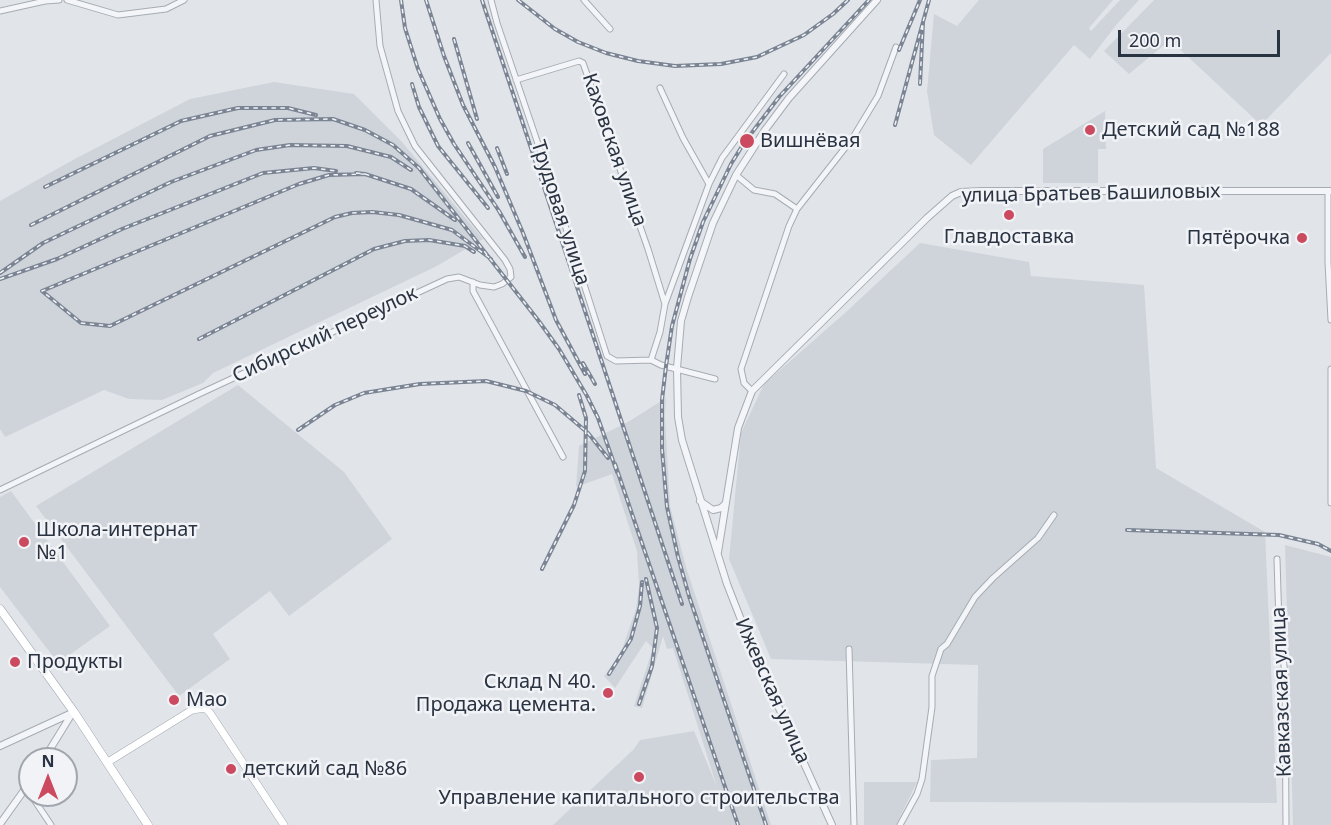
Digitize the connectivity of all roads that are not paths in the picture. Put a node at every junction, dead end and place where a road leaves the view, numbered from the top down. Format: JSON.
{"nodes":[{"id":1,"x":59,"y":0,"type":"edge"},
{"id":2,"x":67,"y":0,"type":"edge"},
{"id":3,"x":184,"y":0,"type":"edge"},
{"id":4,"x":376,"y":0,"type":"edge"},
{"id":5,"x":491,"y":0,"type":"edge"},
{"id":6,"x":584,"y":0,"type":"edge"},
{"id":7,"x":877,"y":0,"type":"edge"},
{"id":8,"x":0,"y":10,"type":"edge"},
{"id":9,"x":610,"y":29,"type":"dead end"},
{"id":10,"x":896,"y":47,"type":"dead end"},
{"id":11,"x":784,"y":74,"type":"dead end"},
{"id":12,"x":516,"y":80,"type":"junction"},
{"id":13,"x":660,"y":88,"type":"dead end"},
{"id":14,"x":736,"y":175,"type":"junction"},
{"id":15,"x":709,"y":184,"type":"junction"},
{"id":16,"x":1330,"y":191,"type":"edge"},
{"id":17,"x":797,"y":209,"type":"junction"},
{"id":18,"x":473,"y":282,"type":"junction"},
{"id":19,"x":665,"y":304,"type":"junction"},
{"id":20,"x":1331,"y":320,"type":"edge"},
{"id":21,"x":651,"y":360,"type":"junction"},
{"id":22,"x":677,"y":368,"type":"junction"},
{"id":23,"x":1331,"y":369,"type":"edge"},
{"id":24,"x":715,"y":378,"type":"dead end"},
{"id":25,"x":752,"y":391,"type":"junction"},
{"id":26,"x":563,"y":457,"type":"dead end"},
{"id":27,"x":0,"y":490,"type":"edge"},
{"id":28,"x":700,"y":501,"type":"junction"},
{"id":29,"x":725,"y":503,"type":"junction"},
{"id":30,"x":1331,"y":503,"type":"edge"},
{"id":31,"x":1054,"y":515,"type":"dead end"},
{"id":32,"x":718,"y":555,"type":"junction"},
{"id":33,"x":1277,"y":559,"type":"dead end"},
{"id":34,"x":0,"y":609,"type":"edge"},
{"id":35,"x":849,"y":649,"type":"dead end"},
{"id":36,"x":74,"y":712,"type":"junction"},
{"id":37,"x":0,"y":746,"type":"edge"},
{"id":38,"x":52,"y":747,"type":"edge"},
{"id":39,"x":108,"y":762,"type":"junction"},
{"id":40,"x":18,"y":805,"type":"edge"},
{"id":41,"x":39,"y":807,"type":"edge"},
{"id":42,"x":0,"y":824,"type":"edge"},
{"id":43,"x":51,"y":825,"type":"edge"},
{"id":44,"x":148,"y":825,"type":"edge"},
{"id":45,"x":284,"y":825,"type":"edge"},
{"id":46,"x":832,"y":825,"type":"edge"},
{"id":47,"x":854,"y":825,"type":"edge"},
{"id":48,"x":900,"y":825,"type":"edge"},
{"id":49,"x":1286,"y":825,"type":"edge"}],
"edges":[{"from":1,"to":8,"type":"street"},
{"from":2,"to":3,"type":"street"},
{"from":4,"to":18,"type":"street","name":"Сибирский переулок"},
{"from":5,"to":12,"type":"street","name":"Трудовая улица"},
{"from":6,"to":9,"type":"street"},
{"from":7,"to":14,"type":"street","name":"Ижевская улица"},
{"from":10,"to":17,"type":"street"},
{"from":11,"to":15,"type":"street"},
{"from":12,"to":19,"type":"street","name":"Каховская улица"},
{"from":12,"to":21,"type":"street","name":"Трудовая улица"},
{"from":13,"to":15,"type":"street"},
{"from":14,"to":17,"type":"street"},
{"from":14,"to":22,"type":"street","name":"Ижевская улица"},
{"from":15,"to":19,"type":"street"},
{"from":16,"to":20,"type":"street"},
{"from":16,"to":25,"type":"street","name":"улица Братьев Башиловых"},
{"from":17,"to":25,"type":"street"},
{"from":18,"to":26,"type":"street"},
{"from":18,"to":27,"type":"street","name":"Сибирский переулок"},
{"from":19,"to":21,"type":"street"},
{"from":21,"to":22,"type":"street","name":"Трудовая улица"},
{"from":22,"to":24,"type":"street","name":"Трудовая улица"},
{"from":22,"to":28,"type":"street","name":"Ижевская улица"},
{"from":23,"to":30,"type":"street"},
{"from":25,"to":29,"type":"street"},
{"from":28,"to":29,"type":"street"},
{"from":28,"to":32,"type":"street","name":"Ижевская улица"},
{"from":29,"to":32,"type":"street"},
{"from":31,"to":48,"type":"street"},
{"from":32,"to":46,"type":"street","name":"Ижевская улица"},
{"from":33,"to":49,"type":"street","name":"Кавказская улица"},
{"from":34,"to":36,"type":"main road"},
{"from":35,"to":47,"type":"street"},
{"from":36,"to":37,"type":"street"},
{"from":36,"to":38,"type":"street"},
{"from":36,"to":39,"type":"main road"},
{"from":39,"to":44,"type":"main road"},
{"from":39,"to":45,"type":"main road"},
{"from":40,"to":42,"type":"street"},
{"from":41,"to":43,"type":"street"}]}
